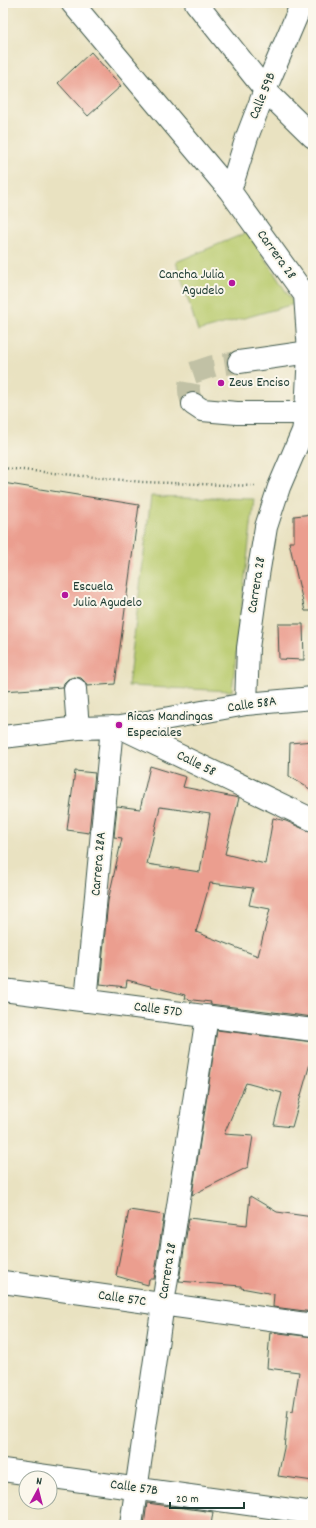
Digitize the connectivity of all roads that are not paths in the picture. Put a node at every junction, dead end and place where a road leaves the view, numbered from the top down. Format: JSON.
{"nodes":[{"id":1,"x":72,"y":3,"type":"edge"},
{"id":2,"x":196,"y":3,"type":"edge"},
{"id":3,"x":302,"y":3,"type":"edge"},
{"id":4,"x":309,"y":3,"type":"edge"},
{"id":5,"x":313,"y":8,"type":"edge"},
{"id":6,"x":265,"y":90,"type":"junction"},
{"id":7,"x":313,"y":136,"type":"edge"},
{"id":8,"x":230,"y":191,"type":"junction"},
{"id":9,"x":310,"y":352,"type":"junction"},
{"id":10,"x":239,"y":362,"type":"tunnel mouth"},
{"id":11,"x":193,"y":404,"type":"dead end"},
{"id":12,"x":307,"y":425,"type":"edge"},
{"id":13,"x":75,"y":689,"type":"dead end"},
{"id":14,"x":313,"y":698,"type":"edge"},
{"id":15,"x":246,"y":704,"type":"junction"},
{"id":16,"x":116,"y":727,"type":"junction"},
{"id":17,"x":78,"y":728,"type":"junction"},
{"id":18,"x":3,"y":737,"type":"edge"},
{"id":19,"x":313,"y":820,"type":"edge"},
{"id":20,"x":3,"y":990,"type":"edge"},
{"id":21,"x":86,"y":1001,"type":"junction"},
{"id":22,"x":207,"y":1016,"type":"junction"},
{"id":23,"x":313,"y":1030,"type":"edge"},
{"id":24,"x":3,"y":1282,"type":"edge"},
{"id":25,"x":163,"y":1304,"type":"junction"},
{"id":26,"x":313,"y":1325,"type":"edge"},
{"id":27,"x":3,"y":1470,"type":"edge"},
{"id":28,"x":136,"y":1488,"type":"junction"},
{"id":29,"x":313,"y":1513,"type":"edge"},
{"id":30,"x":131,"y":1525,"type":"edge"}],
"edges":[{"from":1,"to":8,"type":"street","name":"Carrera 28"},
{"from":2,"to":6,"type":"street"},
{"from":3,"to":6,"type":"street","name":"Calle 59B"},
{"from":4,"to":5,"type":"street"},
{"from":6,"to":7,"type":"street"},
{"from":6,"to":8,"type":"street","name":"Calle 59B"},
{"from":8,"to":9,"type":"street","name":"Carrera 28"},
{"from":9,"to":10,"type":"street"},
{"from":9,"to":12,"type":"street","name":"Carrera 28"},
{"from":11,"to":12,"type":"street"},
{"from":12,"to":15,"type":"street","name":"Carrera 28"},
{"from":13,"to":17,"type":"street"},
{"from":14,"to":15,"type":"street","name":"Calle 58A"},
{"from":15,"to":16,"type":"street","name":"Calle 58A"},
{"from":16,"to":17,"type":"street","name":"Calle 58"},
{"from":16,"to":19,"type":"street","name":"Calle 58"},
{"from":16,"to":21,"type":"street","name":"Carrera 28A"},
{"from":17,"to":18,"type":"street","name":"Calle 58"},
{"from":20,"to":21,"type":"street","name":"Calle 57D"},
{"from":21,"to":22,"type":"street","name":"Calle 57D"},
{"from":22,"to":23,"type":"street","name":"Calle 57D"},
{"from":22,"to":25,"type":"street","name":"Carrera 28"},
{"from":24,"to":25,"type":"street","name":"Calle 57C"},
{"from":25,"to":26,"type":"street","name":"Calle 57C"},
{"from":25,"to":28,"type":"street","name":"Carrera 28"},
{"from":27,"to":28,"type":"street","name":"Calle 57B"},
{"from":28,"to":29,"type":"street","name":"Calle 57B"},
{"from":28,"to":30,"type":"street","name":"Carrera 28"}]}
